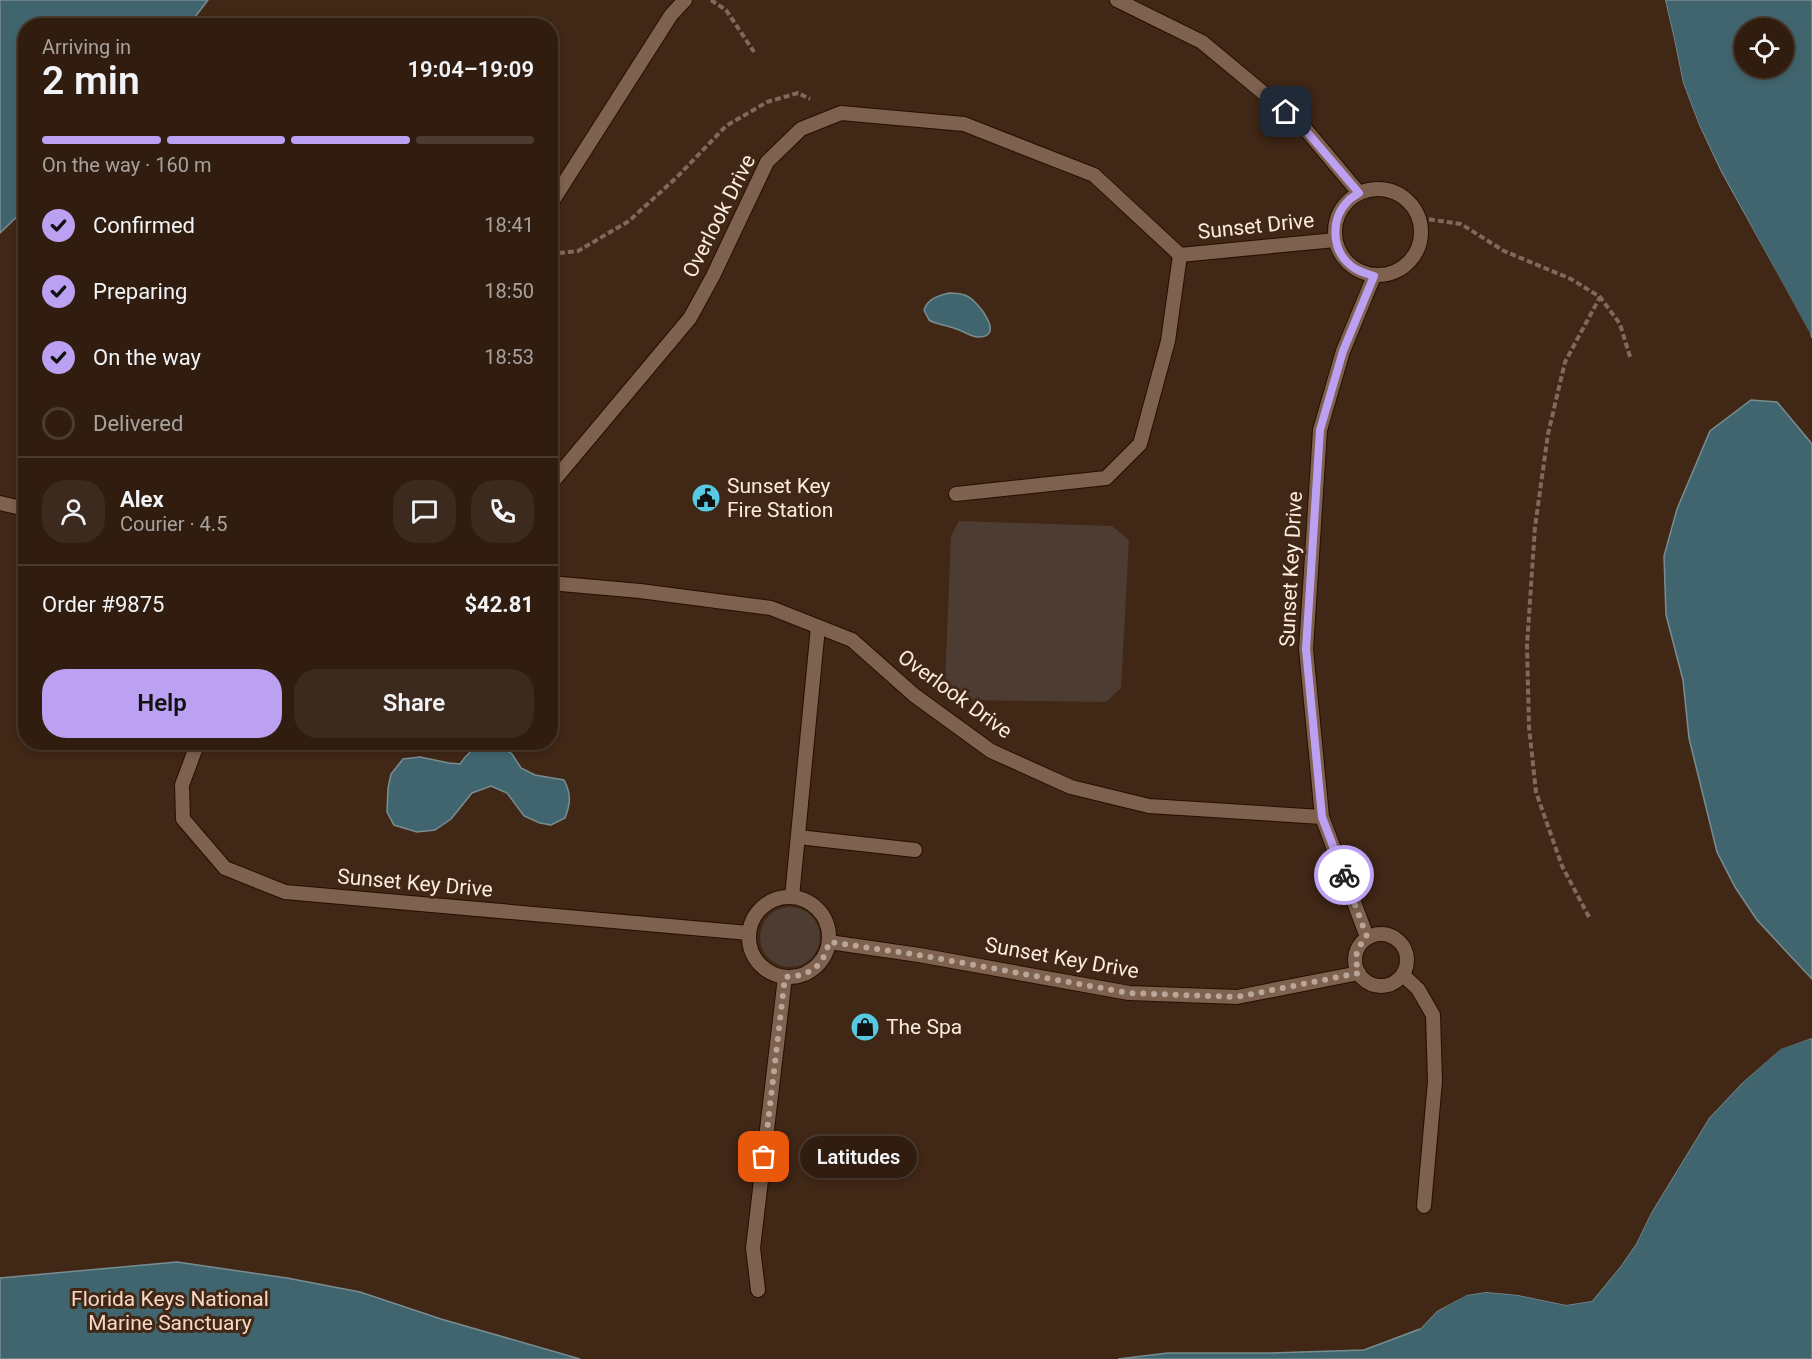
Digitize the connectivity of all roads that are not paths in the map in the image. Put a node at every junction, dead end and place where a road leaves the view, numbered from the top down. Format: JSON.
{"nodes":[{"id":1,"x":685,"y":0,"type":"edge"},
{"id":2,"x":1117,"y":0,"type":"edge"},
{"id":3,"x":558,"y":192,"type":"edge"},
{"id":4,"x":1359,"y":193,"type":"junction"},
{"id":5,"x":1335,"y":240,"type":"junction"},
{"id":6,"x":1180,"y":255,"type":"junction"},
{"id":7,"x":1374,"y":276,"type":"junction"},
{"id":8,"x":558,"y":475,"type":"edge"},
{"id":9,"x":956,"y":494,"type":"dead end"},
{"id":10,"x":0,"y":503,"type":"edge"},
{"id":11,"x":18,"y":507,"type":"edge"},
{"id":12,"x":558,"y":584,"type":"edge"},
{"id":13,"x":818,"y":627,"type":"junction"},
{"id":14,"x":195,"y":750,"type":"edge"},
{"id":15,"x":1322,"y":817,"type":"junction"},
{"id":16,"x":798,"y":837,"type":"junction"},
{"id":17,"x":915,"y":850,"type":"dead end"},
{"id":18,"x":792,"y":897,"type":"junction"},
{"id":19,"x":749,"y":933,"type":"junction"},
{"id":20,"x":1367,"y":937,"type":"junction"},
{"id":21,"x":829,"y":942,"type":"junction"},
{"id":22,"x":1359,"y":973,"type":"junction"},
{"id":23,"x":1403,"y":975,"type":"junction"},
{"id":24,"x":785,"y":977,"type":"junction"},
{"id":25,"x":1424,"y":1206,"type":"dead end"},
{"id":26,"x":758,"y":1290,"type":"dead end"}],
"edges":[{"from":1,"to":3,"type":"lane"},
{"from":2,"to":4,"type":"lane"},
{"from":4,"to":5,"type":"lane"},
{"from":4,"to":7,"type":"lane"},
{"from":5,"to":6,"type":"lane","name":"Sunset Drive"},
{"from":5,"to":7,"type":"lane"},
{"from":6,"to":8,"type":"lane","name":"Overlook Drive"},
{"from":6,"to":9,"type":"lane"},
{"from":7,"to":15,"type":"lane","name":"Sunset Key Drive"},
{"from":10,"to":11,"type":"lane"},
{"from":12,"to":13,"type":"lane","name":"Overlook Drive"},
{"from":13,"to":15,"type":"lane","name":"Overlook Drive"},
{"from":13,"to":16,"type":"lane"},
{"from":14,"to":19,"type":"lane","name":"Sunset Key Drive"},
{"from":15,"to":20,"type":"lane","name":"Sunset Key Drive"},
{"from":16,"to":17,"type":"lane"},
{"from":16,"to":18,"type":"lane"},
{"from":18,"to":19,"type":"lane"},
{"from":18,"to":21,"type":"lane"},
{"from":19,"to":24,"type":"lane"},
{"from":20,"to":22,"type":"lane"},
{"from":20,"to":23,"type":"lane"},
{"from":21,"to":22,"type":"lane","name":"Sunset Key Drive"},
{"from":21,"to":24,"type":"lane"},
{"from":22,"to":23,"type":"lane"},
{"from":23,"to":25,"type":"lane"},
{"from":24,"to":26,"type":"lane"}]}
